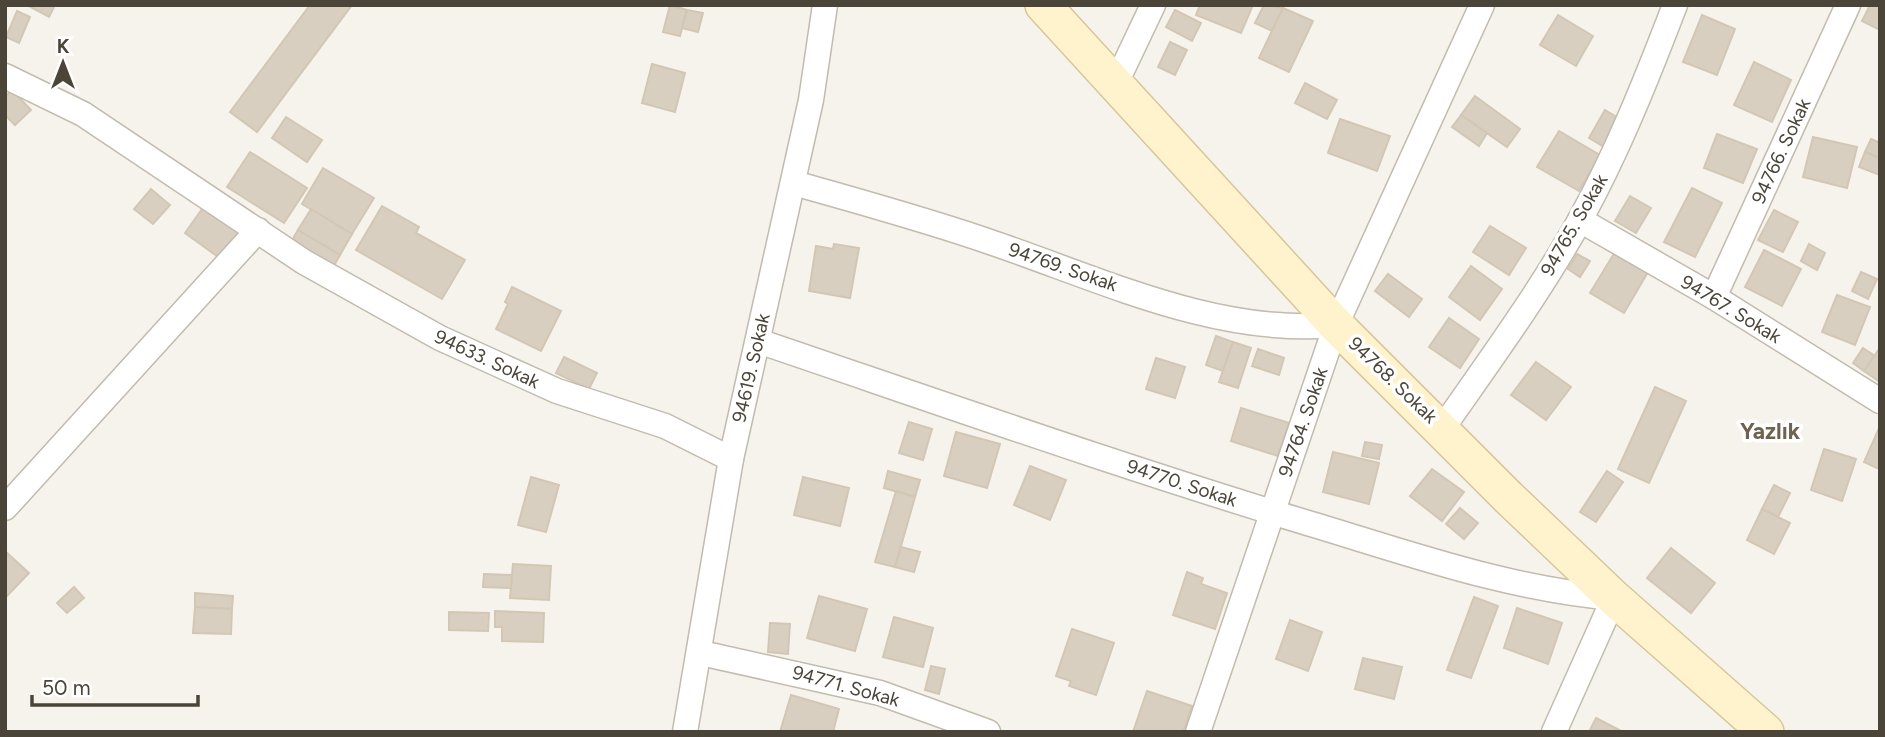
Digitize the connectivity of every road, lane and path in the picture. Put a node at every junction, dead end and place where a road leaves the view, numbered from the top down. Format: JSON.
{"nodes":[{"id":1,"x":825,"y":5,"type":"edge"},
{"id":2,"x":1042,"y":5,"type":"edge"},
{"id":3,"x":1153,"y":5,"type":"edge"},
{"id":4,"x":1482,"y":5,"type":"edge"},
{"id":5,"x":1675,"y":5,"type":"edge"},
{"id":6,"x":1848,"y":5,"type":"edge"},
{"id":7,"x":5,"y":76,"type":"edge"},
{"id":8,"x":1115,"y":85,"type":"junction"},
{"id":9,"x":794,"y":183,"type":"junction"},
{"id":10,"x":1580,"y":220,"type":"junction"},
{"id":11,"x":258,"y":230,"type":"junction"},
{"id":12,"x":1714,"y":297,"type":"junction"},
{"id":13,"x":1336,"y":325,"type":"junction"},
{"id":14,"x":758,"y":341,"type":"junction"},
{"id":15,"x":1880,"y":401,"type":"edge"},
{"id":16,"x":1442,"y":429,"type":"junction"},
{"id":17,"x":731,"y":458,"type":"junction"},
{"id":18,"x":5,"y":508,"type":"edge"},
{"id":19,"x":1272,"y":512,"type":"junction"},
{"id":20,"x":1614,"y":598,"type":"junction"},
{"id":21,"x":701,"y":653,"type":"junction"},
{"id":22,"x":685,"y":732,"type":"edge"},
{"id":23,"x":988,"y":732,"type":"edge"},
{"id":24,"x":1198,"y":732,"type":"edge"},
{"id":25,"x":1554,"y":732,"type":"edge"},
{"id":26,"x":1766,"y":732,"type":"edge"}],
"edges":[{"from":1,"to":9,"type":"street","name":"94619. Sokak"},
{"from":2,"to":8,"type":"street","name":"94768. Sokak"},
{"from":3,"to":8,"type":"street"},
{"from":4,"to":13,"type":"street","name":"94764. Sokak"},
{"from":5,"to":10,"type":"street","name":"94765. Sokak"},
{"from":6,"to":12,"type":"street","name":"94766. Sokak"},
{"from":7,"to":11,"type":"street","name":"94633. Sokak"},
{"from":8,"to":13,"type":"street","name":"94768. Sokak"},
{"from":9,"to":13,"type":"street","name":"94769. Sokak"},
{"from":9,"to":14,"type":"street","name":"94619. Sokak"},
{"from":10,"to":12,"type":"street","name":"94767. Sokak"},
{"from":10,"to":16,"type":"street","name":"94765. Sokak"},
{"from":11,"to":17,"type":"street","name":"94633. Sokak"},
{"from":11,"to":18,"type":"street"},
{"from":12,"to":15,"type":"street","name":"94767. Sokak"},
{"from":13,"to":16,"type":"street","name":"94768. Sokak"},
{"from":13,"to":19,"type":"street","name":"94764. Sokak"},
{"from":14,"to":17,"type":"street","name":"94619. Sokak"},
{"from":14,"to":19,"type":"street","name":"94770. Sokak"},
{"from":16,"to":20,"type":"street","name":"94768. Sokak"},
{"from":17,"to":21,"type":"street","name":"94619. Sokak"},
{"from":19,"to":20,"type":"street","name":"94770. Sokak"},
{"from":19,"to":24,"type":"street","name":"94764. Sokak"},
{"from":20,"to":25,"type":"street"},
{"from":20,"to":26,"type":"street","name":"94768. Sokak"},
{"from":21,"to":22,"type":"street","name":"94619. Sokak"},
{"from":21,"to":23,"type":"street","name":"94771. Sokak"}]}
